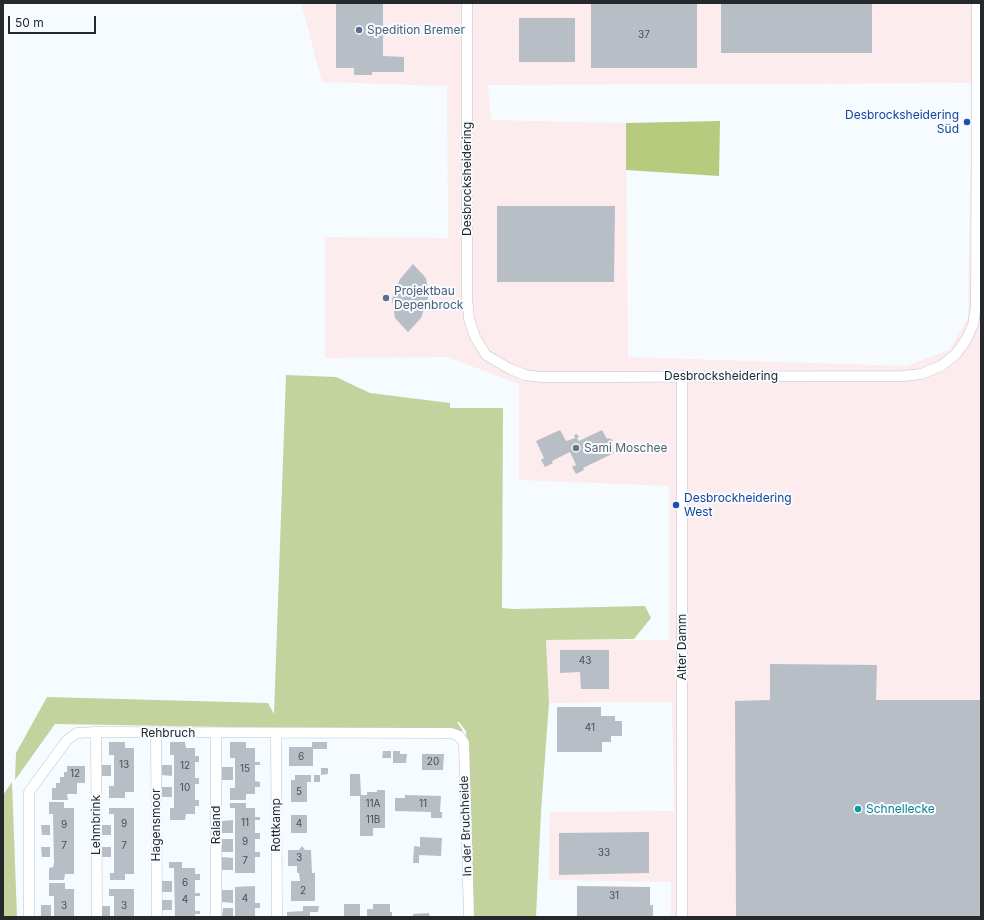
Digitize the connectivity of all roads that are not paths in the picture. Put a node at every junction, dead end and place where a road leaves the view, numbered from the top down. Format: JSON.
{"nodes":[{"id":1,"x":467,"y":3,"type":"edge"},
{"id":2,"x":977,"y":3,"type":"edge"},
{"id":3,"x":682,"y":376,"type":"junction"},
{"id":4,"x":96,"y":732,"type":"junction"},
{"id":5,"x":156,"y":733,"type":"junction"},
{"id":6,"x":216,"y":733,"type":"junction"},
{"id":7,"x":276,"y":733,"type":"junction"},
{"id":8,"x":460,"y":736,"type":"joint"},
{"id":9,"x":30,"y":917,"type":"edge"},
{"id":10,"x":97,"y":917,"type":"edge"},
{"id":11,"x":157,"y":917,"type":"edge"},
{"id":12,"x":216,"y":917,"type":"edge"},
{"id":13,"x":277,"y":917,"type":"edge"},
{"id":14,"x":469,"y":917,"type":"edge"},
{"id":15,"x":682,"y":917,"type":"edge"}],
"edges":[{"from":1,"to":3,"type":"street","name":"Desbrocksheidering"},
{"from":2,"to":3,"type":"street","name":"Desbrocksheidering"},
{"from":3,"to":15,"type":"street","name":"Alter Damm"},
{"from":4,"to":5,"type":"street","name":"Rehbruch"},
{"from":4,"to":9,"type":"street","name":"Rehbruch"},
{"from":4,"to":10,"type":"street","name":"Lehmbrink"},
{"from":5,"to":6,"type":"street","name":"Rehbruch"},
{"from":5,"to":11,"type":"street","name":"Hagensmoor"},
{"from":6,"to":7,"type":"street","name":"Rehbruch"},
{"from":6,"to":12,"type":"street","name":"Raland"},
{"from":7,"to":8,"type":"street","name":"Rehbruch"},
{"from":7,"to":13,"type":"street","name":"Rottkamp"},
{"from":8,"to":14,"type":"street","name":"In der Bruchheide"}]}
